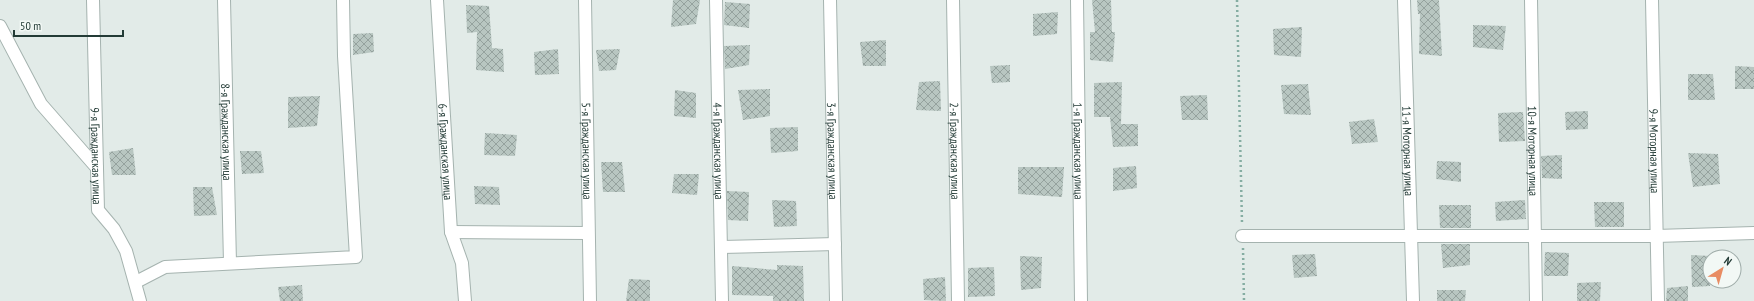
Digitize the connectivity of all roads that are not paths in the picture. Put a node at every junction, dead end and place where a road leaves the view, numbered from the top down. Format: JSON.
{"nodes":[{"id":1,"x":93,"y":0,"type":"edge"},
{"id":2,"x":224,"y":0,"type":"edge"},
{"id":3,"x":343,"y":0,"type":"edge"},
{"id":4,"x":437,"y":0,"type":"edge"},
{"id":5,"x":585,"y":0,"type":"edge"},
{"id":6,"x":716,"y":0,"type":"edge"},
{"id":7,"x":830,"y":0,"type":"edge"},
{"id":8,"x":953,"y":0,"type":"edge"},
{"id":9,"x":1077,"y":0,"type":"edge"},
{"id":10,"x":1404,"y":0,"type":"edge"},
{"id":11,"x":1531,"y":0,"type":"edge"},
{"id":12,"x":1652,"y":0,"type":"edge"},
{"id":13,"x":0,"y":26,"type":"edge"},
{"id":14,"x":97,"y":168,"type":"junction"},
{"id":15,"x":452,"y":232,"type":"junction"},
{"id":16,"x":588,"y":233,"type":"junction"},
{"id":17,"x":1754,"y":233,"type":"edge"},
{"id":18,"x":1242,"y":236,"type":"road end"},
{"id":19,"x":1412,"y":236,"type":"junction"},
{"id":20,"x":1656,"y":236,"type":"junction"},
{"id":21,"x":1535,"y":237,"type":"junction"},
{"id":22,"x":835,"y":244,"type":"junction"},
{"id":23,"x":722,"y":247,"type":"junction"},
{"id":24,"x":230,"y":263,"type":"junction"},
{"id":25,"x":136,"y":282,"type":"junction"},
{"id":26,"x":140,"y":301,"type":"edge"},
{"id":27,"x":465,"y":301,"type":"edge"},
{"id":28,"x":590,"y":301,"type":"edge"},
{"id":29,"x":722,"y":301,"type":"edge"},
{"id":30,"x":836,"y":301,"type":"edge"},
{"id":31,"x":958,"y":301,"type":"edge"},
{"id":32,"x":1081,"y":301,"type":"edge"},
{"id":33,"x":1412,"y":301,"type":"edge"},
{"id":34,"x":1536,"y":301,"type":"edge"},
{"id":35,"x":1658,"y":301,"type":"edge"}],
"edges":[{"from":1,"to":14,"type":"street","name":"9-я Гражданская улица"},
{"from":2,"to":24,"type":"street","name":"8-я Гражданская улица"},
{"from":3,"to":24,"type":"street"},
{"from":4,"to":15,"type":"street","name":"6-я Гражданская улица"},
{"from":5,"to":16,"type":"street","name":"5-я Гражданская улица"},
{"from":6,"to":23,"type":"street","name":"4-я Гражданская улица"},
{"from":7,"to":22,"type":"street","name":"3-я Гражданская улица"},
{"from":8,"to":31,"type":"street","name":"2-я Гражданская улица"},
{"from":9,"to":32,"type":"street","name":"1-я Гражданская улица"},
{"from":10,"to":19,"type":"street","name":"11-я Моторная улица"},
{"from":11,"to":21,"type":"street","name":"10-я Моторная улица"},
{"from":12,"to":20,"type":"street","name":"9-я Моторная улица"},
{"from":13,"to":14,"type":"street"},
{"from":14,"to":25,"type":"street","name":"9-я Гражданская улица"},
{"from":15,"to":16,"type":"street"},
{"from":15,"to":27,"type":"street","name":"6-я Гражданская улица"},
{"from":16,"to":28,"type":"street","name":"5-я Гражданская улица"},
{"from":17,"to":20,"type":"street"},
{"from":18,"to":19,"type":"street"},
{"from":19,"to":21,"type":"street"},
{"from":19,"to":33,"type":"street","name":"11-я Моторная улица"},
{"from":20,"to":21,"type":"street"},
{"from":20,"to":35,"type":"street","name":"9-я Моторная улица"},
{"from":21,"to":34,"type":"street","name":"10-я Моторная улица"},
{"from":22,"to":23,"type":"street"},
{"from":22,"to":30,"type":"street","name":"3-я Гражданская улица"},
{"from":23,"to":29,"type":"street","name":"4-я Гражданская улица"},
{"from":24,"to":25,"type":"street"},
{"from":25,"to":26,"type":"street","name":"9-я Гражданская улица"}]}
